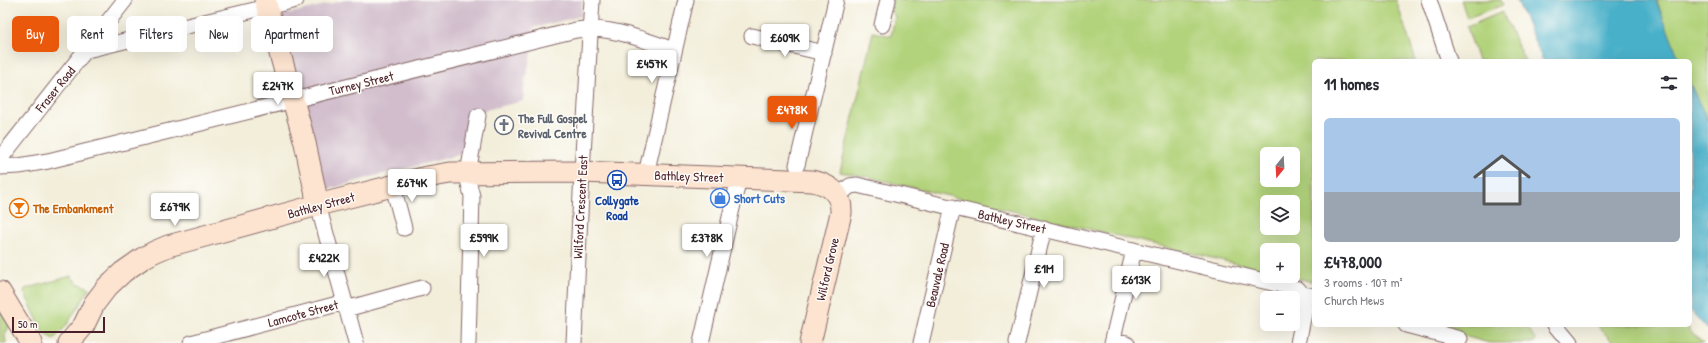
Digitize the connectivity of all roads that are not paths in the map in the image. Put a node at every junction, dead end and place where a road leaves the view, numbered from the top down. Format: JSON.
{"nodes":[{"id":1,"x":125,"y":0,"type":"edge"},
{"id":2,"x":296,"y":0,"type":"edge"},
{"id":3,"x":592,"y":0,"type":"edge"},
{"id":4,"x":686,"y":0,"type":"edge"},
{"id":5,"x":836,"y":0,"type":"edge"},
{"id":6,"x":888,"y":0,"type":"edge"},
{"id":7,"x":1430,"y":0,"type":"edge"},
{"id":8,"x":266,"y":4,"type":"edge"},
{"id":9,"x":113,"y":16,"type":"edge"},
{"id":10,"x":882,"y":25,"type":"dead end"},
{"id":11,"x":591,"y":28,"type":"junction"},
{"id":12,"x":752,"y":36,"type":"dead end"},
{"id":13,"x":118,"y":42,"type":"edge"},
{"id":14,"x":674,"y":50,"type":"junction"},
{"id":15,"x":85,"y":52,"type":"edge"},
{"id":16,"x":824,"y":53,"type":"junction"},
{"id":17,"x":1448,"y":59,"type":"edge"},
{"id":18,"x":293,"y":100,"type":"junction"},
{"id":19,"x":478,"y":116,"type":"dead end"},
{"id":20,"x":0,"y":159,"type":"edge"},
{"id":21,"x":797,"y":165,"type":"dead end"},
{"id":22,"x":0,"y":167,"type":"edge"},
{"id":23,"x":582,"y":172,"type":"junction"},
{"id":24,"x":468,"y":173,"type":"junction"},
{"id":25,"x":646,"y":174,"type":"junction"},
{"id":26,"x":739,"y":178,"type":"junction"},
{"id":27,"x":393,"y":186,"type":"junction"},
{"id":28,"x":838,"y":196,"type":"junction"},
{"id":29,"x":318,"y":205,"type":"junction"},
{"id":30,"x":953,"y":207,"type":"junction"},
{"id":31,"x":404,"y":228,"type":"dead end"},
{"id":32,"x":1044,"y":228,"type":"junction"},
{"id":33,"x":1134,"y":250,"type":"junction"},
{"id":34,"x":422,"y":288,"type":"dead end"},
{"id":35,"x":0,"y":292,"type":"edge"},
{"id":36,"x":1308,"y":295,"type":"edge"},
{"id":37,"x":346,"y":306,"type":"junction"},
{"id":38,"x":1423,"y":327,"type":"edge"},
{"id":39,"x":1557,"y":327,"type":"edge"},
{"id":40,"x":1440,"y":329,"type":"edge"},
{"id":41,"x":82,"y":334,"type":"edge"},
{"id":42,"x":1460,"y":339,"type":"dead end"},
{"id":43,"x":1118,"y":342,"type":"edge"},
{"id":44,"x":31,"y":343,"type":"edge"},
{"id":45,"x":69,"y":343,"type":"edge"},
{"id":46,"x":192,"y":343,"type":"edge"},
{"id":47,"x":356,"y":343,"type":"edge"},
{"id":48,"x":468,"y":343,"type":"edge"},
{"id":49,"x":574,"y":343,"type":"edge"},
{"id":50,"x":701,"y":343,"type":"edge"},
{"id":51,"x":810,"y":343,"type":"edge"},
{"id":52,"x":920,"y":343,"type":"edge"},
{"id":53,"x":1017,"y":343,"type":"edge"},
{"id":54,"x":1298,"y":343,"type":"edge"},
{"id":55,"x":1570,"y":343,"type":"edge"}],
"edges":[{"from":1,"to":9,"type":"street","name":"Fraser Road"},
{"from":2,"to":8,"type":"street"},
{"from":3,"to":11,"type":"street","name":"Wilford Crescent East"},
{"from":4,"to":14,"type":"street"},
{"from":5,"to":16,"type":"street"},
{"from":6,"to":10,"type":"street"},
{"from":7,"to":17,"type":"street"},
{"from":8,"to":13,"type":"street"},
{"from":8,"to":18,"type":"street"},
{"from":11,"to":14,"type":"street","name":"Turney Street"},
{"from":11,"to":18,"type":"street","name":"Turney Street"},
{"from":11,"to":23,"type":"street","name":"Wilford Crescent East"},
{"from":12,"to":16,"type":"street"},
{"from":14,"to":25,"type":"street"},
{"from":15,"to":20,"type":"street","name":"Fraser Road"},
{"from":16,"to":21,"type":"street"},
{"from":18,"to":22,"type":"street","name":"Turney Street"},
{"from":18,"to":29,"type":"street"},
{"from":19,"to":24,"type":"street"},
{"from":23,"to":24,"type":"street","name":"Bathley Street"},
{"from":23,"to":25,"type":"street","name":"Bathley Street"},
{"from":23,"to":49,"type":"street","name":"Wilford Crescent East"},
{"from":24,"to":27,"type":"street","name":"Bathley Street"},
{"from":24,"to":48,"type":"street"},
{"from":25,"to":26,"type":"street","name":"Bathley Street"},
{"from":26,"to":28,"type":"street","name":"Bathley Street"},
{"from":26,"to":50,"type":"street"},
{"from":27,"to":29,"type":"street","name":"Bathley Street"},
{"from":27,"to":31,"type":"street"},
{"from":28,"to":30,"type":"street","name":"Bathley Street"},
{"from":28,"to":51,"type":"street","name":"Wilford Grove"},
{"from":29,"to":37,"type":"street"},
{"from":29,"to":41,"type":"street","name":"Bathley Street"},
{"from":30,"to":32,"type":"street","name":"Bathley Street"},
{"from":30,"to":52,"type":"street","name":"Beauvale Road"},
{"from":32,"to":33,"type":"street","name":"Bathley Street"},
{"from":32,"to":53,"type":"street"},
{"from":33,"to":36,"type":"street","name":"Bathley Street"},
{"from":33,"to":43,"type":"street"},
{"from":34,"to":37,"type":"street","name":"Lamcote Street"},
{"from":35,"to":44,"type":"street"},
{"from":36,"to":54,"type":"street"},
{"from":37,"to":46,"type":"street","name":"Lamcote Street"},
{"from":37,"to":47,"type":"street"},
{"from":38,"to":40,"type":"street"},
{"from":39,"to":55,"type":"street"},
{"from":40,"to":42,"type":"street"},
{"from":41,"to":45,"type":"street","name":"Bathley Street"}]}
